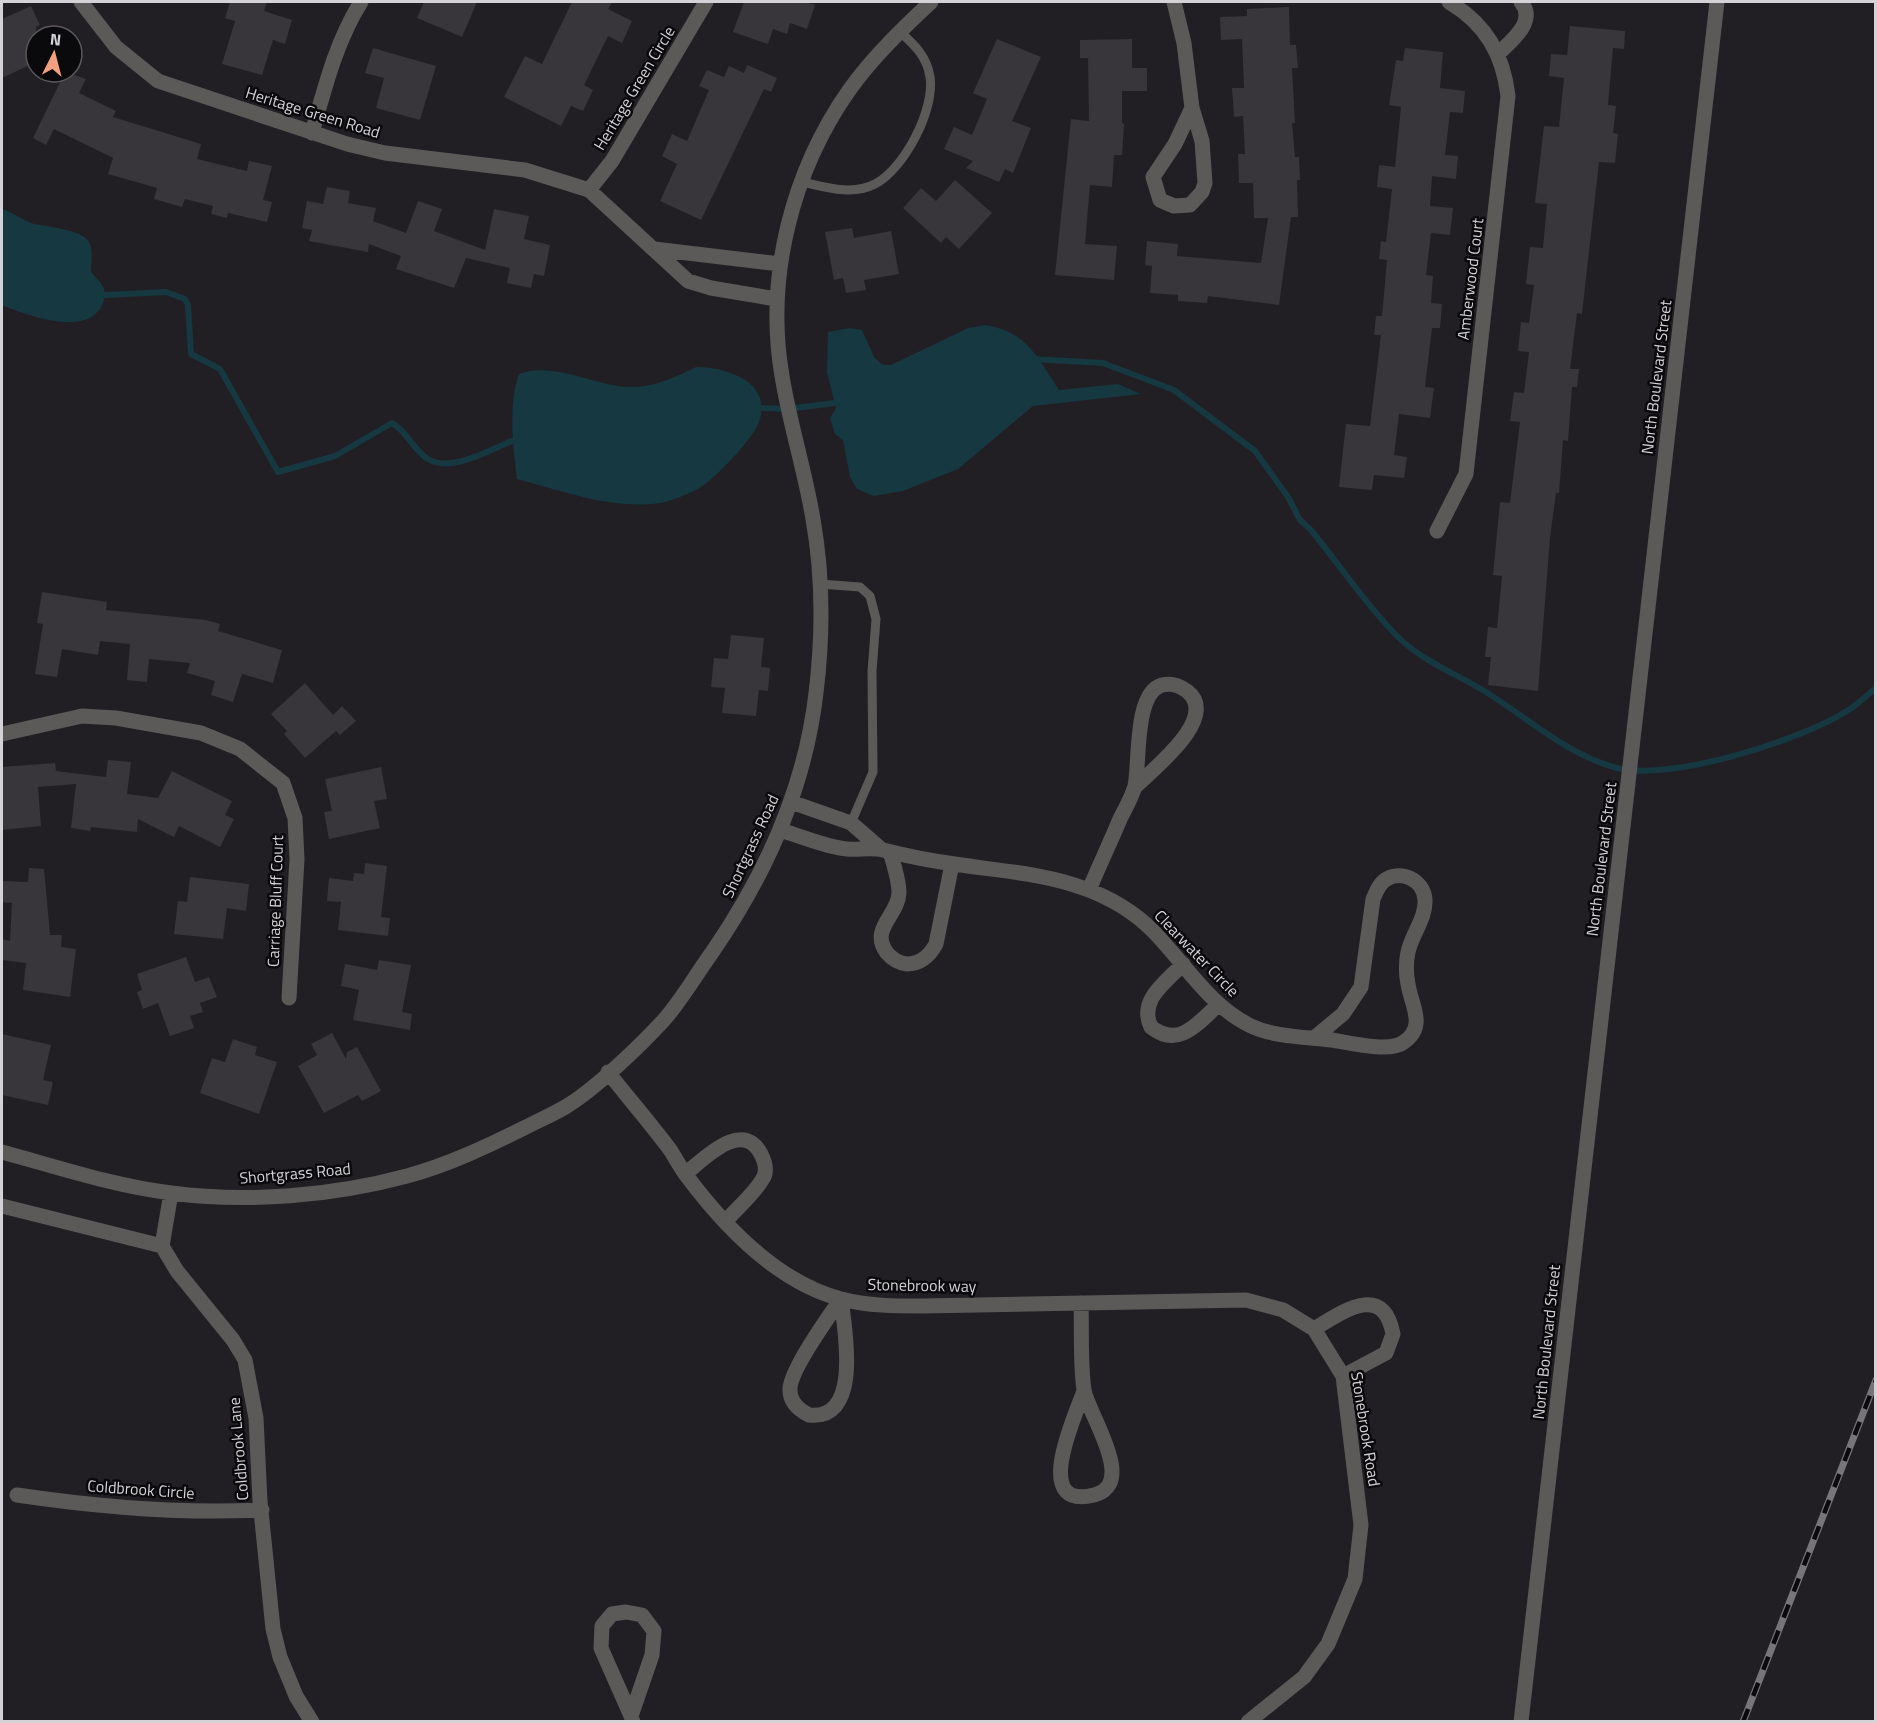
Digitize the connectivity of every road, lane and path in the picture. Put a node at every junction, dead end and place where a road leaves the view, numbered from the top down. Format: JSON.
{"nodes":[{"id":1,"x":81,"y":2,"type":"edge"},
{"id":2,"x":361,"y":2,"type":"edge"},
{"id":3,"x":706,"y":2,"type":"edge"},
{"id":4,"x":931,"y":2,"type":"edge"},
{"id":5,"x":1174,"y":2,"type":"edge"},
{"id":6,"x":1449,"y":2,"type":"edge"},
{"id":7,"x":1479,"y":2,"type":"edge"},
{"id":8,"x":1521,"y":2,"type":"edge"},
{"id":9,"x":1717,"y":2,"type":"edge"},
{"id":10,"x":1465,"y":11,"type":"junction"},
{"id":11,"x":900,"y":32,"type":"junction"},
{"id":12,"x":1499,"y":53,"type":"junction"},
{"id":13,"x":1192,"y":108,"type":"junction"},
{"id":14,"x":312,"y":133,"type":"junction"},
{"id":15,"x":802,"y":182,"type":"junction"},
{"id":16,"x":589,"y":190,"type":"junction"},
{"id":17,"x":654,"y":249,"type":"junction"},
{"id":18,"x":780,"y":264,"type":"junction"},
{"id":19,"x":776,"y":299,"type":"junction"},
{"id":20,"x":1437,"y":531,"type":"dead end"},
{"id":21,"x":820,"y":584,"type":"junction"},
{"id":22,"x":2,"y":734,"type":"edge"},
{"id":23,"x":1135,"y":787,"type":"junction"},
{"id":24,"x":791,"y":802,"type":"junction"},
{"id":25,"x":851,"y":823,"type":"junction"},
{"id":26,"x":780,"y":830,"type":"junction"},
{"id":27,"x":886,"y":850,"type":"junction"},
{"id":28,"x":952,"y":864,"type":"junction"},
{"id":29,"x":1089,"y":890,"type":"junction"},
{"id":30,"x":1183,"y":964,"type":"junction"},
{"id":31,"x":289,"y":998,"type":"dead end"},
{"id":32,"x":1219,"y":1004,"type":"junction"},
{"id":33,"x":1314,"y":1038,"type":"junction"},
{"id":34,"x":608,"y":1072,"type":"junction"},
{"id":35,"x":2,"y":1152,"type":"edge"},
{"id":36,"x":685,"y":1174,"type":"junction"},
{"id":37,"x":171,"y":1193,"type":"junction"},
{"id":38,"x":2,"y":1206,"type":"edge"},
{"id":39,"x":725,"y":1222,"type":"junction"},
{"id":40,"x":162,"y":1246,"type":"junction"},
{"id":41,"x":841,"y":1299,"type":"junction"},
{"id":42,"x":1081,"y":1303,"type":"junction"},
{"id":43,"x":1314,"y":1329,"type":"junction"},
{"id":44,"x":1343,"y":1376,"type":"junction"},
{"id":45,"x":1084,"y":1391,"type":"junction"},
{"id":46,"x":17,"y":1495,"type":"dead end"},
{"id":47,"x":262,"y":1510,"type":"junction"},
{"id":48,"x":1266,"y":1716,"type":"edge"},
{"id":49,"x":632,"y":1719,"type":"edge"},
{"id":50,"x":312,"y":1722,"type":"edge"},
{"id":51,"x":1248,"y":1722,"type":"edge"},
{"id":52,"x":1521,"y":1722,"type":"edge"}],
"edges":[{"from":1,"to":14,"type":"street","name":"Heritage Green Road"},
{"from":2,"to":14,"type":"street"},
{"from":3,"to":16,"type":"street","name":"Heritage Green Circle"},
{"from":4,"to":11,"type":"street","name":"Shortgrass Road"},
{"from":5,"to":13,"type":"street"},
{"from":6,"to":10,"type":"street","name":"Amberwood Court"},
{"from":7,"to":10,"type":"street"},
{"from":8,"to":12,"type":"street"},
{"from":9,"to":52,"type":"street","name":"North Boulevard Street"},
{"from":10,"to":12,"type":"street","name":"Amberwood Court"},
{"from":11,"to":15,"type":"street","name":"Shortgrass Road"},
{"from":11,"to":15,"type":"lane"},
{"from":12,"to":20,"type":"street","name":"Amberwood Court"},
{"from":13,"to":13,"type":"street"},
{"from":14,"to":16,"type":"street","name":"Heritage Green Road"},
{"from":15,"to":18,"type":"street","name":"Shortgrass Road"},
{"from":16,"to":17,"type":"street","name":"Heritage Green Road"},
{"from":17,"to":18,"type":"street"},
{"from":17,"to":19,"type":"street","name":"Heritage Green Road"},
{"from":18,"to":19,"type":"street","name":"Shortgrass Road"},
{"from":19,"to":21,"type":"street","name":"Shortgrass Road"},
{"from":21,"to":24,"type":"street","name":"Shortgrass Road"},
{"from":21,"to":25,"type":"lane"},
{"from":22,"to":31,"type":"street","name":"Carriage Bluff Court"},
{"from":23,"to":23,"type":"street"},
{"from":23,"to":29,"type":"street"},
{"from":24,"to":25,"type":"street","name":"Clearwater Circle"},
{"from":24,"to":26,"type":"street","name":"Shortgrass Road"},
{"from":25,"to":27,"type":"street","name":"Clearwater Circle"},
{"from":26,"to":27,"type":"street","name":"Clearwater Circle"},
{"from":26,"to":34,"type":"street","name":"Shortgrass Road"},
{"from":27,"to":28,"type":"street","name":"Clearwater Circle"},
{"from":27,"to":28,"type":"street"},
{"from":28,"to":29,"type":"street","name":"Clearwater Circle"},
{"from":29,"to":30,"type":"street","name":"Clearwater Circle"},
{"from":30,"to":32,"type":"street","name":"Clearwater Circle"},
{"from":30,"to":32,"type":"street"},
{"from":32,"to":33,"type":"street","name":"Clearwater Circle"},
{"from":33,"to":33,"type":"street","name":"Clearwater Circle"},
{"from":34,"to":36,"type":"street","name":"Stonebrook way"},
{"from":34,"to":37,"type":"street","name":"Shortgrass Road"},
{"from":35,"to":37,"type":"street","name":"Shortgrass Road"},
{"from":36,"to":39,"type":"street","name":"Stonebrook way"},
{"from":36,"to":39,"type":"street"},
{"from":37,"to":40,"type":"street"},
{"from":38,"to":40,"type":"street"},
{"from":39,"to":41,"type":"street","name":"Stonebrook way"},
{"from":40,"to":47,"type":"street","name":"Coldbrook Lane"},
{"from":41,"to":41,"type":"street"},
{"from":41,"to":42,"type":"street","name":"Stonebrook way"},
{"from":42,"to":43,"type":"street","name":"Stonebrook Road"},
{"from":42,"to":45,"type":"street"},
{"from":43,"to":44,"type":"street","name":"Stonebrook Road"},
{"from":43,"to":44,"type":"street"},
{"from":44,"to":48,"type":"street","name":"Stonebrook Road"},
{"from":45,"to":45,"type":"street"},
{"from":46,"to":47,"type":"street","name":"Coldbrook Circle"},
{"from":47,"to":50,"type":"street","name":"Coldbrook Lane"},
{"from":48,"to":51,"type":"street","name":"Stonebrook Road"},
{"from":49,"to":49,"type":"street"}]}
